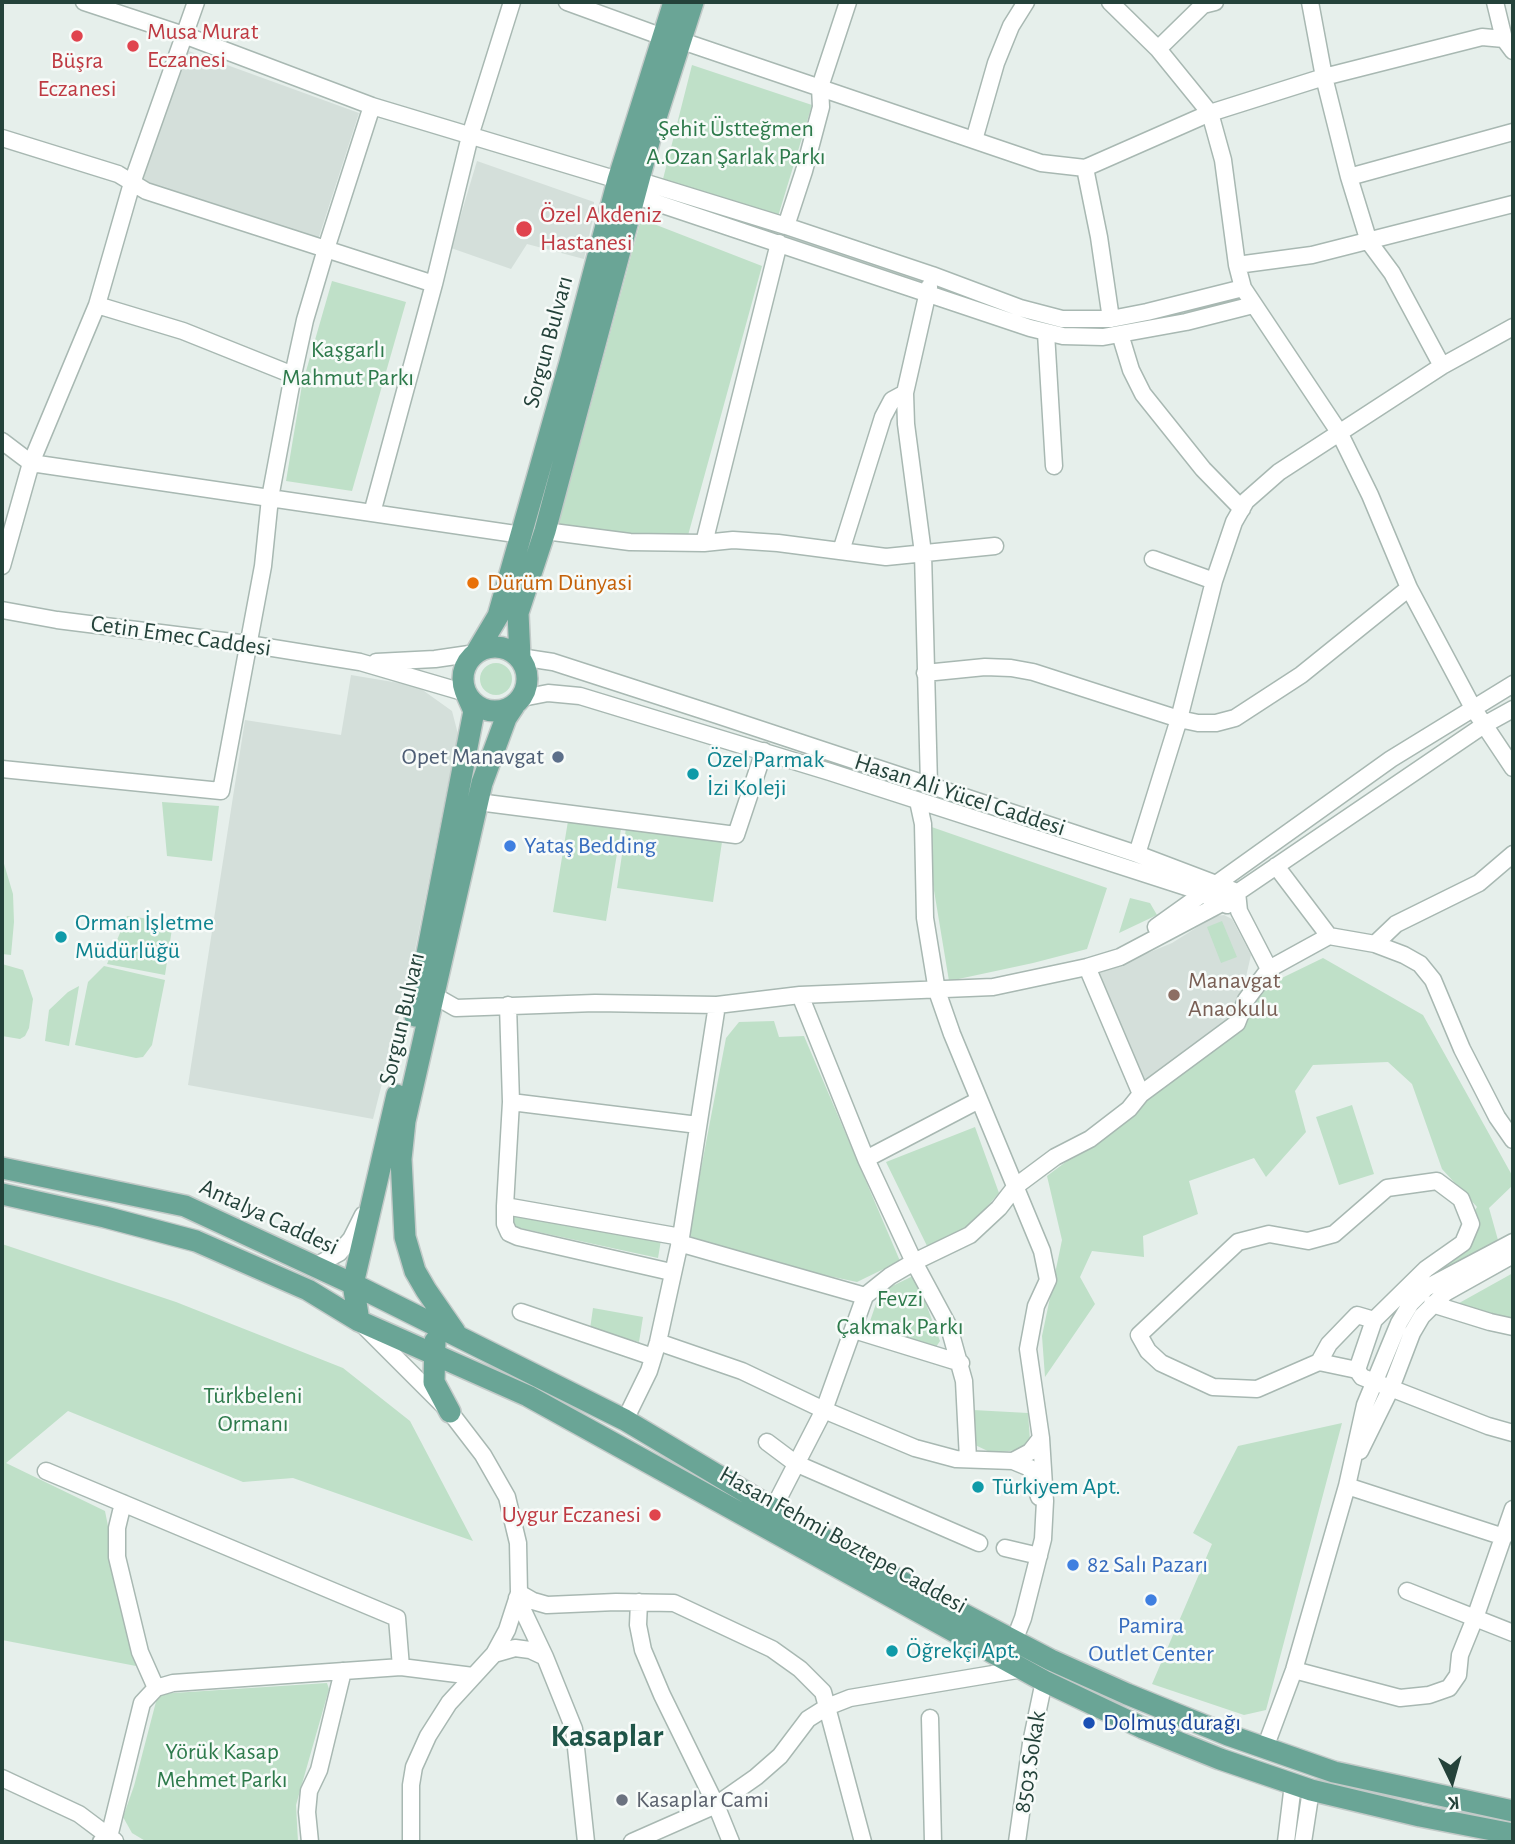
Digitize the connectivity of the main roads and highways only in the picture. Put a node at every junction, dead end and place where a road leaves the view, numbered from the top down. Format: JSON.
{"nodes":[{"id":1,"x":674,"y":2,"type":"edge"},
{"id":2,"x":693,"y":2,"type":"edge"},
{"id":3,"x":673,"y":39,"type":"junction"},
{"id":4,"x":476,"y":653,"type":"junction"},
{"id":5,"x":520,"y":657,"type":"junction"},
{"id":6,"x":466,"y":693,"type":"junction"},
{"id":7,"x":518,"y":702,"type":"junction"},
{"id":8,"x":2,"y":1168,"type":"edge"},
{"id":9,"x":2,"y":1194,"type":"edge"},
{"id":10,"x":353,"y":1284,"type":"junction"},
{"id":11,"x":426,"y":1290,"type":"junction"},
{"id":12,"x":359,"y":1321,"type":"junction"},
{"id":13,"x":433,"y":1323,"type":"junction"},
{"id":14,"x":461,"y":1339,"type":"junction"},
{"id":15,"x":436,"y":1354,"type":"junction"},
{"id":16,"x":450,"y":1412,"type":"road end"},
{"id":17,"x":1513,"y":1811,"type":"edge"},
{"id":18,"x":1513,"y":1834,"type":"edge"}],
"edges":[{"from":1,"to":3,"type":"main road","name":"Sorgun Bulvarı"},
{"from":2,"to":3,"type":"main road","name":"Sorgun Bulvarı"},
{"from":3,"to":4,"type":"main road","name":"Sorgun Bulvarı"},
{"from":3,"to":5,"type":"main road","name":"Sorgun Bulvarı"},
{"from":4,"to":5,"type":"main road"},
{"from":4,"to":6,"type":"main road"},
{"from":5,"to":7,"type":"main road"},
{"from":6,"to":7,"type":"main road"},
{"from":6,"to":10,"type":"main road","name":"Sorgun Bulvarı"},
{"from":7,"to":11,"type":"main road","name":"Sorgun Bulvarı"},
{"from":8,"to":10,"type":"main road","name":"Antalya Caddesi"},
{"from":9,"to":12,"type":"main road","name":"Antalya Caddesi"},
{"from":10,"to":12,"type":"main road"},
{"from":10,"to":13,"type":"main road","name":"Antalya Caddesi"},
{"from":11,"to":13,"type":"main road"},
{"from":11,"to":14,"type":"main road","name":"Sorgun Bulvarı"},
{"from":12,"to":15,"type":"main road","name":"Antalya Caddesi"},
{"from":13,"to":14,"type":"main road","name":"Antalya Caddesi"},
{"from":13,"to":15,"type":"main road"},
{"from":14,"to":17,"type":"main road","name":"Hasan Fehmi Boztepe Caddesi"},
{"from":15,"to":16,"type":"main road"},
{"from":15,"to":18,"type":"main road","name":"Hasan Fehmi Boztepe Caddesi"}]}
